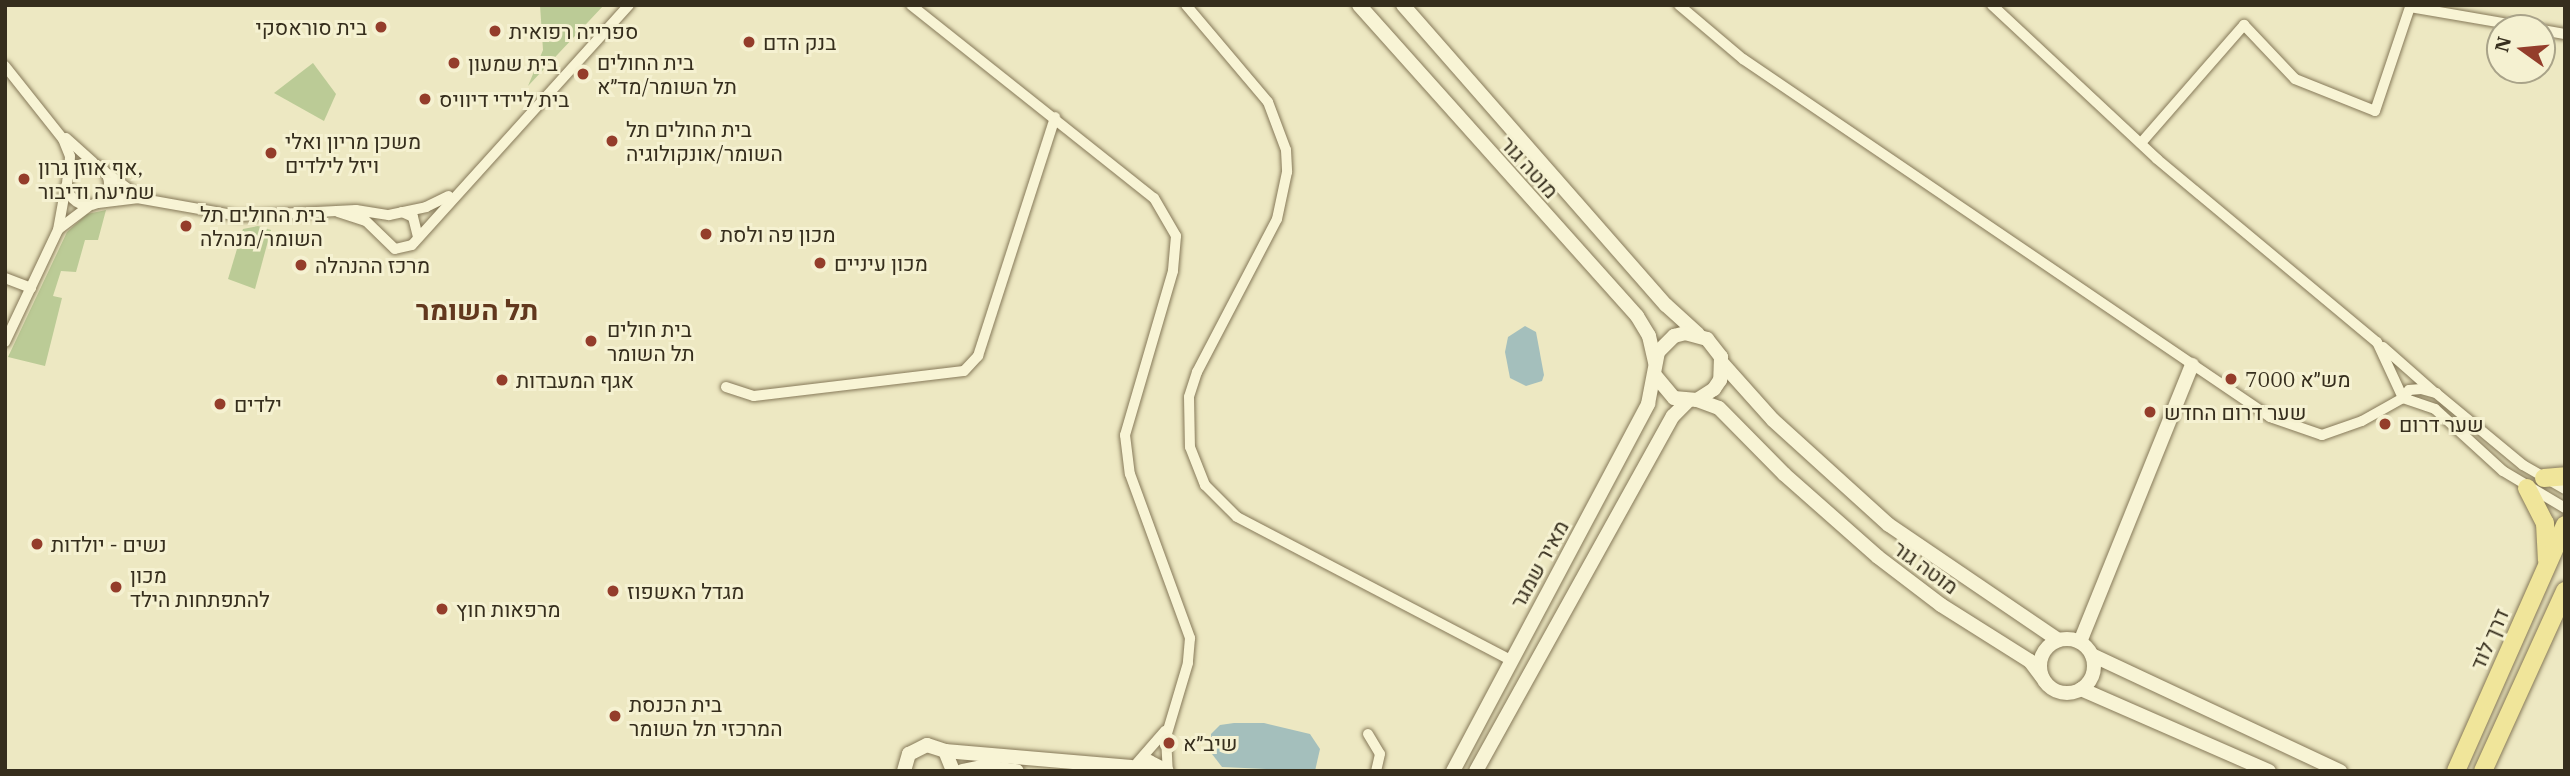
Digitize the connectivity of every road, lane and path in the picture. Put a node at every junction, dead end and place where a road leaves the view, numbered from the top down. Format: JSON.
{"nodes":[{"id":1,"x":629,"y":5,"type":"edge"},
{"id":2,"x":911,"y":5,"type":"edge"},
{"id":3,"x":1186,"y":5,"type":"edge"},
{"id":4,"x":1359,"y":5,"type":"edge"},
{"id":5,"x":1403,"y":5,"type":"edge"},
{"id":6,"x":1679,"y":5,"type":"edge"},
{"id":7,"x":1992,"y":5,"type":"edge"},
{"id":8,"x":2486,"y":20,"type":"edge"},
{"id":9,"x":5,"y":66,"type":"edge"},
{"id":10,"x":1055,"y":117,"type":"junction"},
{"id":11,"x":56,"y":129,"type":"junction"},
{"id":12,"x":2141,"y":144,"type":"junction"},
{"id":13,"x":95,"y":164,"type":"junction"},
{"id":14,"x":106,"y":173,"type":"junction"},
{"id":15,"x":67,"y":181,"type":"junction"},
{"id":16,"x":461,"y":189,"type":"junction"},
{"id":17,"x":146,"y":200,"type":"junction"},
{"id":18,"x":95,"y":204,"type":"junction"},
{"id":19,"x":338,"y":212,"type":"junction"},
{"id":20,"x":402,"y":212,"type":"junction"},
{"id":21,"x":389,"y":215,"type":"junction"},
{"id":22,"x":58,"y":230,"type":"junction"},
{"id":23,"x":382,"y":236,"type":"junction"},
{"id":24,"x":418,"y":237,"type":"junction"},
{"id":25,"x":5,"y":278,"type":"edge"},
{"id":26,"x":31,"y":288,"type":"junction"},
{"id":27,"x":1699,"y":335,"type":"junction"},
{"id":28,"x":2377,"y":341,"type":"junction"},
{"id":29,"x":5,"y":342,"type":"edge"},
{"id":30,"x":1722,"y":363,"type":"junction"},
{"id":31,"x":2192,"y":365,"type":"junction"},
{"id":32,"x":1655,"y":369,"type":"junction"},
{"id":33,"x":726,"y":387,"type":"dead end"},
{"id":34,"x":2436,"y":393,"type":"junction"},
{"id":35,"x":2403,"y":398,"type":"junction"},
{"id":36,"x":1693,"y":401,"type":"junction"},
{"id":37,"x":2565,"y":476,"type":"edge"},
{"id":38,"x":2544,"y":478,"type":"junction"},
{"id":39,"x":2527,"y":488,"type":"junction"},
{"id":40,"x":2565,"y":489,"type":"edge"},
{"id":41,"x":2565,"y":508,"type":"edge"},
{"id":42,"x":2565,"y":525,"type":"edge"},
{"id":43,"x":2547,"y":564,"type":"junction"},
{"id":44,"x":2565,"y":591,"type":"edge"},
{"id":45,"x":2565,"y":618,"type":"edge"},
{"id":46,"x":2058,"y":640,"type":"junction"},
{"id":47,"x":2080,"y":642,"type":"junction"},
{"id":48,"x":2092,"y":655,"type":"junction"},
{"id":49,"x":1511,"y":660,"type":"junction"},
{"id":50,"x":2042,"y":677,"type":"junction"},
{"id":51,"x":2081,"y":689,"type":"junction"},
{"id":52,"x":1168,"y":725,"type":"junction"},
{"id":53,"x":1368,"y":734,"type":"dead end"},
{"id":54,"x":945,"y":751,"type":"junction"},
{"id":55,"x":1131,"y":768,"type":"edge"},
{"id":56,"x":903,"y":770,"type":"edge"},
{"id":57,"x":953,"y":771,"type":"edge"},
{"id":58,"x":962,"y":771,"type":"edge"},
{"id":59,"x":1017,"y":771,"type":"edge"},
{"id":60,"x":1168,"y":771,"type":"edge"},
{"id":61,"x":1376,"y":771,"type":"edge"},
{"id":62,"x":1452,"y":771,"type":"edge"},
{"id":63,"x":1476,"y":771,"type":"edge"},
{"id":64,"x":2269,"y":771,"type":"edge"},
{"id":65,"x":2340,"y":771,"type":"edge"},
{"id":66,"x":2456,"y":771,"type":"edge"},
{"id":67,"x":2484,"y":771,"type":"edge"}],
"edges":[{"from":1,"to":16,"type":"street"},
{"from":2,"to":10,"type":"street"},
{"from":3,"to":49,"type":"street"},
{"from":4,"to":32,"type":"street","name":"מוטה גור"},
{"from":5,"to":27,"type":"street","name":"מוטה גור"},
{"from":6,"to":31,"type":"street"},
{"from":7,"to":12,"type":"street"},
{"from":8,"to":12,"type":"street"},
{"from":9,"to":11,"type":"street"},
{"from":10,"to":33,"type":"street"},
{"from":10,"to":52,"type":"street"},
{"from":11,"to":13,"type":"street"},
{"from":11,"to":15,"type":"street"},
{"from":12,"to":28,"type":"street"},
{"from":13,"to":14,"type":"street"},
{"from":13,"to":15,"type":"street"},
{"from":14,"to":17,"type":"street"},
{"from":14,"to":18,"type":"street"},
{"from":15,"to":18,"type":"street"},
{"from":15,"to":22,"type":"street"},
{"from":16,"to":20,"type":"street"},
{"from":16,"to":24,"type":"street"},
{"from":17,"to":18,"type":"street"},
{"from":17,"to":19,"type":"street"},
{"from":18,"to":22,"type":"street"},
{"from":19,"to":21,"type":"street"},
{"from":19,"to":23,"type":"street"},
{"from":20,"to":21,"type":"street"},
{"from":20,"to":24,"type":"street"},
{"from":21,"to":23,"type":"street"},
{"from":22,"to":26,"type":"street"},
{"from":23,"to":24,"type":"street"},
{"from":25,"to":26,"type":"street"},
{"from":26,"to":29,"type":"street"},
{"from":27,"to":30,"type":"street"},
{"from":27,"to":32,"type":"street"},
{"from":28,"to":34,"type":"street"},
{"from":28,"to":35,"type":"street"},
{"from":30,"to":36,"type":"street"},
{"from":30,"to":46,"type":"street","name":"מוטה גור"},
{"from":31,"to":35,"type":"street"},
{"from":31,"to":47,"type":"street"},
{"from":32,"to":36,"type":"street"},
{"from":32,"to":49,"type":"street","name":"מאיר שמגר"},
{"from":34,"to":35,"type":"street"},
{"from":34,"to":38,"type":"street"},
{"from":35,"to":39,"type":"street"},
{"from":36,"to":50,"type":"street","name":"מוטה גור"},
{"from":36,"to":63,"type":"street"},
{"from":37,"to":38,"type":"main road"},
{"from":38,"to":40,"type":"street"},
{"from":39,"to":41,"type":"street"},
{"from":39,"to":43,"type":"main road"},
{"from":42,"to":43,"type":"main road","name":"דרך לוד"},
{"from":43,"to":66,"type":"main road","name":"דרך לוד"},
{"from":44,"to":67,"type":"main road"},
{"from":45,"to":67,"type":"main road"},
{"from":46,"to":47,"type":"street"},
{"from":46,"to":50,"type":"street"},
{"from":47,"to":48,"type":"street"},
{"from":48,"to":51,"type":"street"},
{"from":48,"to":65,"type":"street"},
{"from":49,"to":62,"type":"street","name":"מאיר שמגר"},
{"from":50,"to":51,"type":"street"},
{"from":51,"to":64,"type":"street"},
{"from":52,"to":55,"type":"street"},
{"from":52,"to":60,"type":"street"},
{"from":53,"to":61,"type":"street"},
{"from":54,"to":55,"type":"street"},
{"from":54,"to":56,"type":"street"},
{"from":54,"to":57,"type":"street"},
{"from":55,"to":60,"type":"street"},
{"from":58,"to":59,"type":"street"}]}
